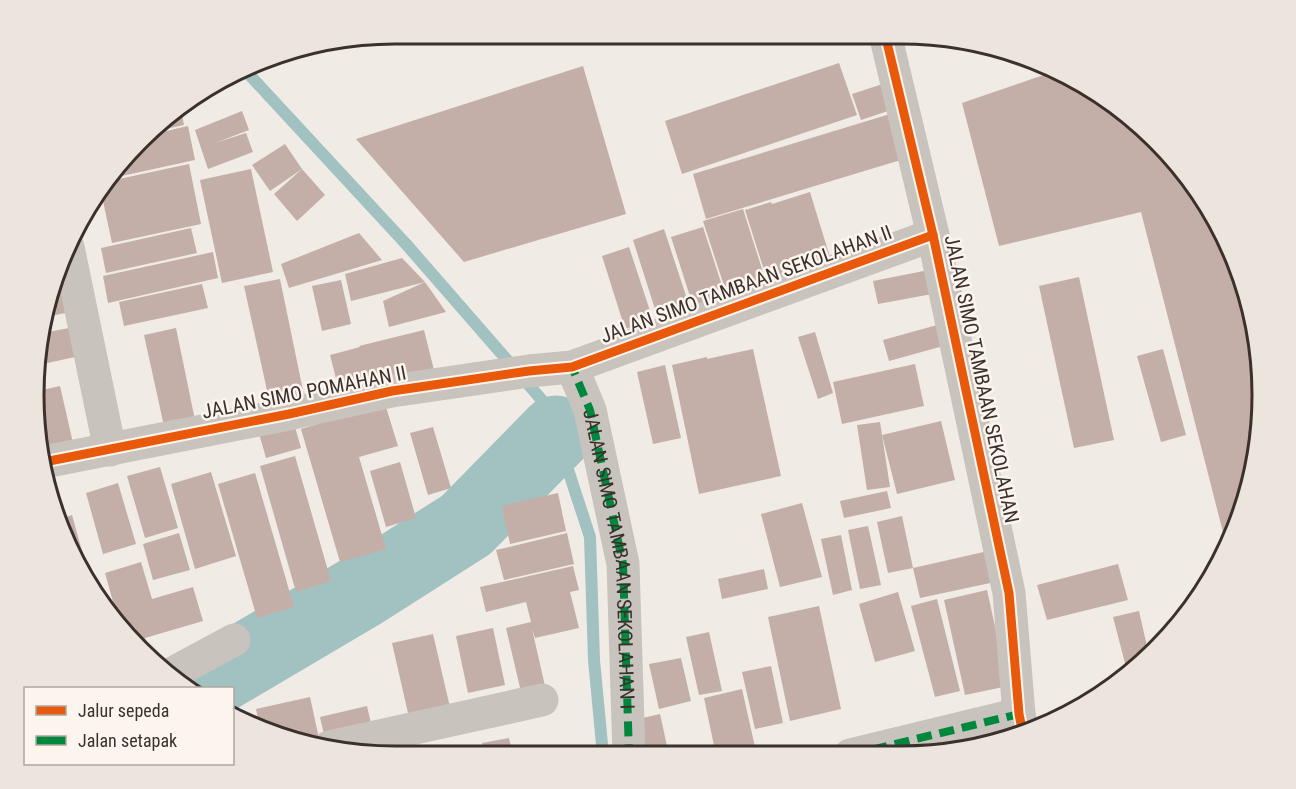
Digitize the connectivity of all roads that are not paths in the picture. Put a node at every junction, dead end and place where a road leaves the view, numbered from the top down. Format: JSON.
{"nodes":[{"id":1,"x":887,"y":44,"type":"edge"},
{"id":2,"x":933,"y":235,"type":"junction"},
{"id":3,"x":70,"y":259,"type":"edge"},
{"id":4,"x":572,"y":367,"type":"junction"},
{"id":5,"x":110,"y":450,"type":"junction"},
{"id":6,"x":50,"y":461,"type":"edge"},
{"id":7,"x":234,"y":640,"type":"dead end"},
{"id":8,"x":178,"y":670,"type":"edge"},
{"id":9,"x":542,"y":700,"type":"dead end"},
{"id":10,"x":1021,"y":724,"type":"edge"},
{"id":11,"x":351,"y":742,"type":"edge"},
{"id":12,"x":629,"y":746,"type":"edge"},
{"id":13,"x":900,"y":746,"type":"edge"}],
"edges":[{"from":1,"to":2,"type":"street","name":"JALAN SIMO TAMBAAN SEKOLAHAN"},
{"from":2,"to":4,"type":"street","name":"JALAN SIMO TAMBAAN SEKOLAHAN II"},
{"from":2,"to":10,"type":"street","name":"JALAN SIMO TAMBAAN SEKOLAHAN"},
{"from":3,"to":5,"type":"street"},
{"from":4,"to":5,"type":"street","name":"JALAN SIMO POMAHAN II"},
{"from":4,"to":12,"type":"street","name":"JALAN SIMO TAMBAAN SEKOLAHAN I"},
{"from":5,"to":6,"type":"street","name":"JALAN SIMO POMAHAN II"},
{"from":7,"to":8,"type":"street"},
{"from":9,"to":11,"type":"street"},
{"from":10,"to":13,"type":"street"}]}
